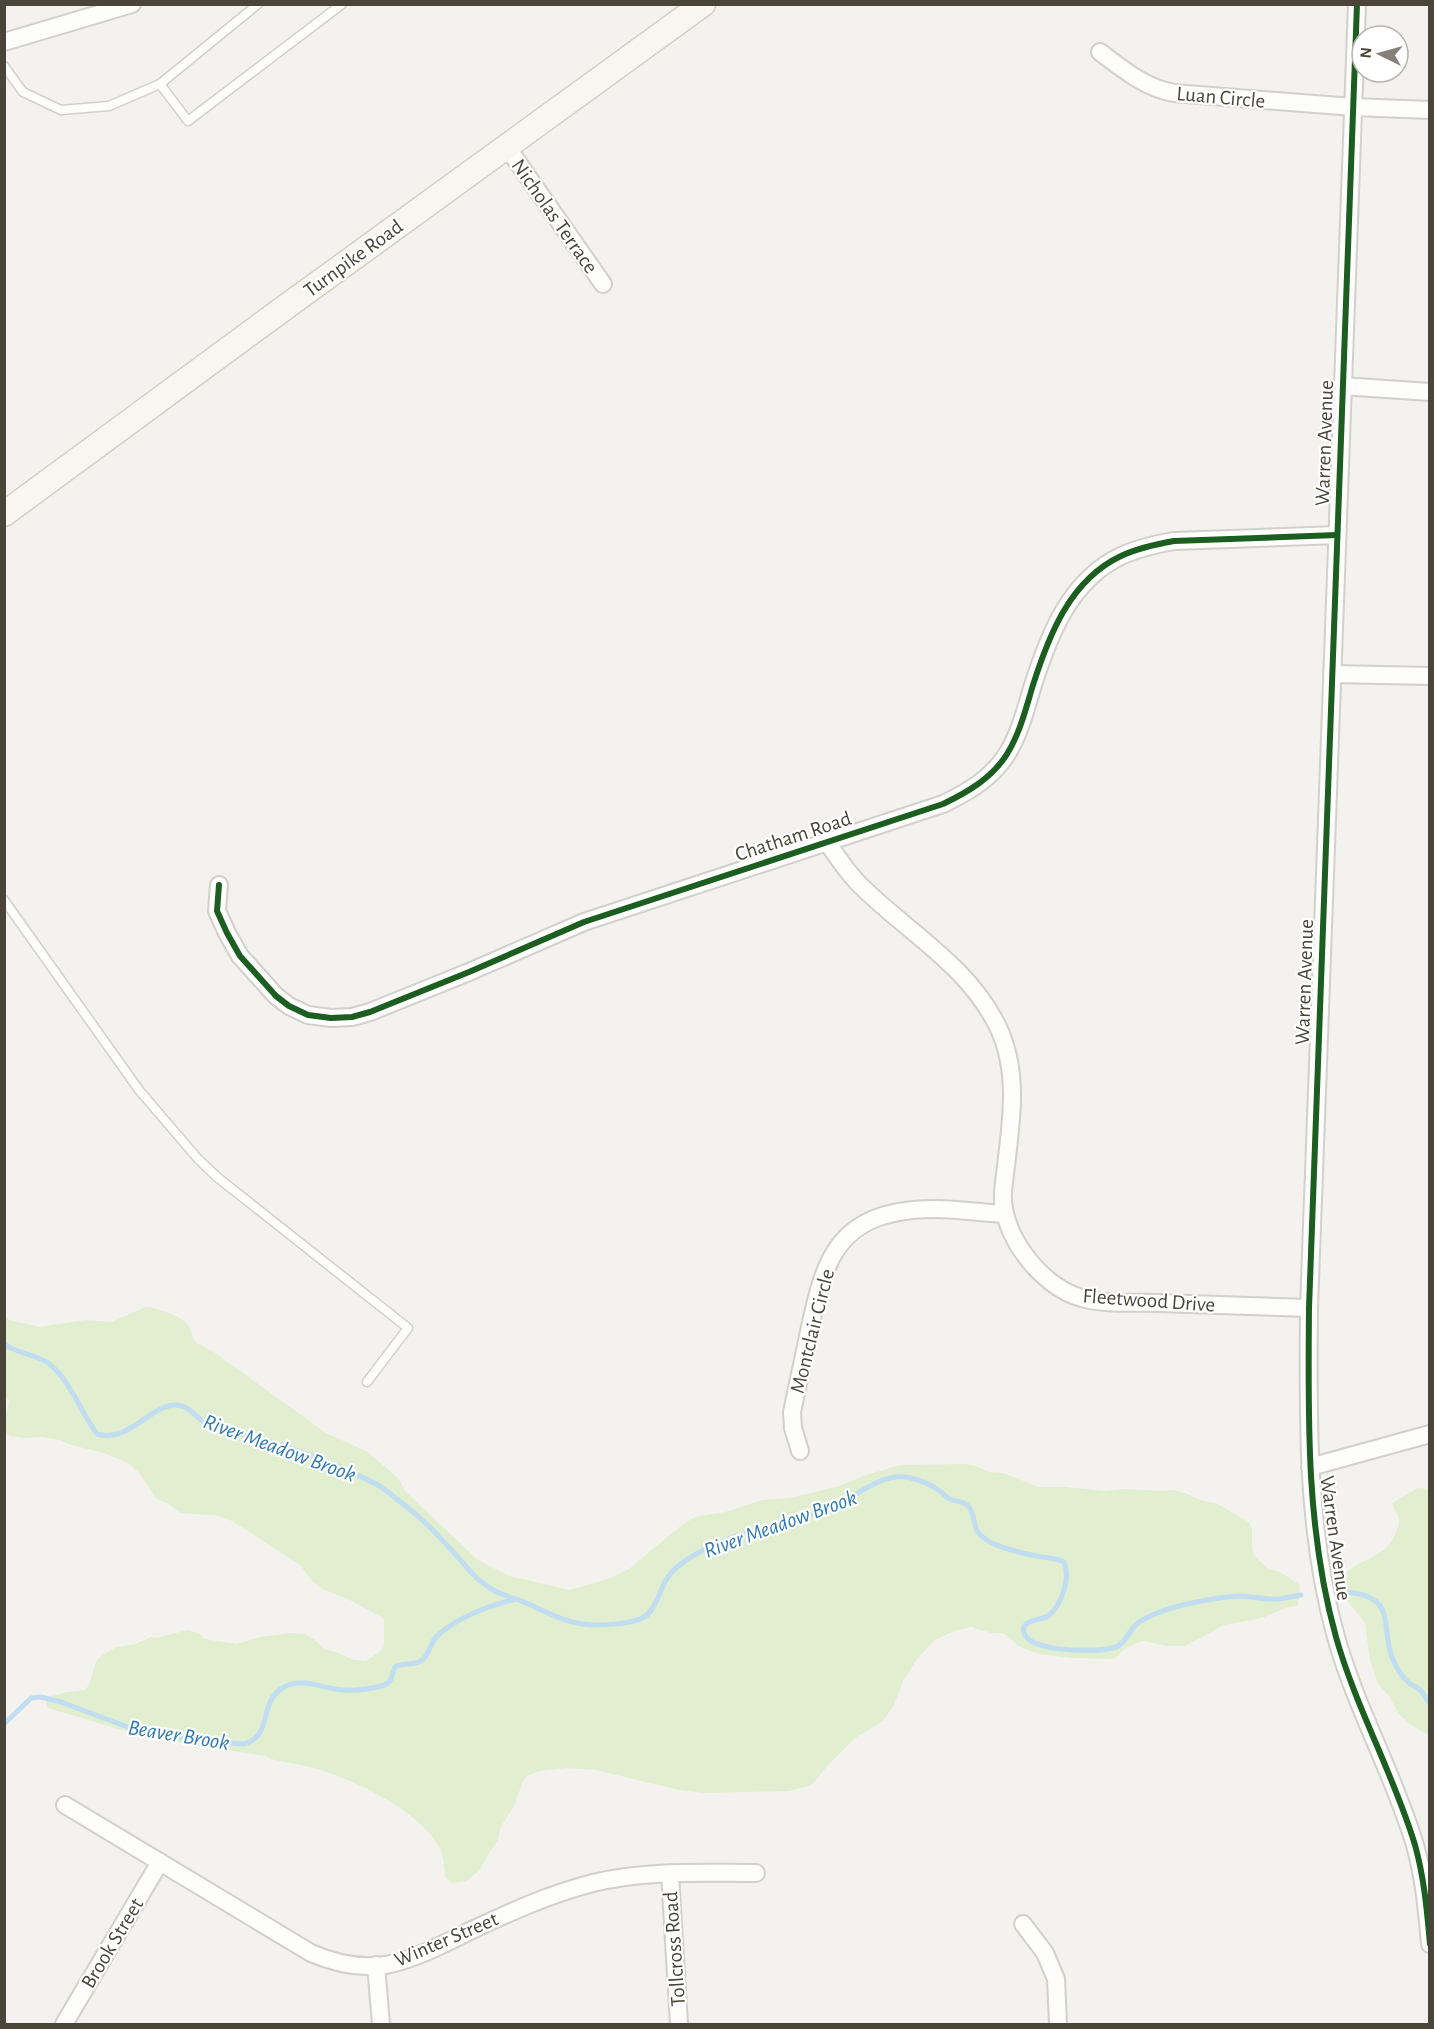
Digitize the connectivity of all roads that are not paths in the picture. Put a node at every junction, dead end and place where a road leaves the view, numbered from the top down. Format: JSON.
{"nodes":[{"id":1,"x":132,"y":4,"type":"edge"},
{"id":2,"x":258,"y":4,"type":"edge"},
{"id":3,"x":342,"y":4,"type":"edge"},
{"id":4,"x":703,"y":4,"type":"edge"},
{"id":5,"x":1357,"y":4,"type":"edge"},
{"id":6,"x":4,"y":42,"type":"edge"},
{"id":7,"x":1100,"y":52,"type":"dead end"},
{"id":8,"x":4,"y":66,"type":"edge"},
{"id":9,"x":160,"y":84,"type":"junction"},
{"id":10,"x":1353,"y":107,"type":"junction"},
{"id":11,"x":1430,"y":110,"type":"edge"},
{"id":12,"x":507,"y":147,"type":"junction"},
{"id":13,"x":603,"y":284,"type":"dead end"},
{"id":14,"x":1342,"y":386,"type":"junction"},
{"id":15,"x":1430,"y":392,"type":"edge"},
{"id":16,"x":4,"y":514,"type":"edge"},
{"id":17,"x":1337,"y":535,"type":"junction"},
{"id":18,"x":1332,"y":674,"type":"junction"},
{"id":19,"x":1430,"y":676,"type":"edge"},
{"id":20,"x":827,"y":842,"type":"junction"},
{"id":21,"x":219,"y":885,"type":"dead end"},
{"id":22,"x":4,"y":900,"type":"edge"},
{"id":23,"x":1005,"y":1214,"type":"junction"},
{"id":24,"x":1309,"y":1308,"type":"junction"},
{"id":25,"x":367,"y":1382,"type":"dead end"},
{"id":26,"x":1430,"y":1434,"type":"edge"},
{"id":27,"x":800,"y":1451,"type":"dead end"},
{"id":28,"x":1310,"y":1467,"type":"junction"},
{"id":29,"x":65,"y":1805,"type":"dead end"},
{"id":30,"x":160,"y":1862,"type":"junction"},
{"id":31,"x":756,"y":1873,"type":"dead end"},
{"id":32,"x":669,"y":1874,"type":"junction"},
{"id":33,"x":1023,"y":1924,"type":"dead end"},
{"id":34,"x":1430,"y":1944,"type":"edge"},
{"id":35,"x":376,"y":1965,"type":"junction"},
{"id":36,"x":64,"y":2025,"type":"edge"},
{"id":37,"x":381,"y":2025,"type":"edge"},
{"id":38,"x":679,"y":2025,"type":"edge"},
{"id":39,"x":1058,"y":2025,"type":"edge"}],
"edges":[{"from":1,"to":6,"type":"street"},
{"from":2,"to":9,"type":"lane"},
{"from":3,"to":9,"type":"lane"},
{"from":4,"to":12,"type":"main road","name":"Turnpike Road"},
{"from":5,"to":10,"type":"street","name":"Warren Avenue"},
{"from":7,"to":10,"type":"street","name":"Luan Circle"},
{"from":8,"to":9,"type":"lane"},
{"from":10,"to":11,"type":"street","name":"Luan Circle"},
{"from":10,"to":14,"type":"street","name":"Warren Avenue"},
{"from":12,"to":13,"type":"street","name":"Nicholas Terrace"},
{"from":12,"to":16,"type":"main road","name":"Turnpike Road"},
{"from":14,"to":15,"type":"street"},
{"from":14,"to":17,"type":"street","name":"Warren Avenue"},
{"from":17,"to":18,"type":"street","name":"Warren Avenue"},
{"from":17,"to":20,"type":"street","name":"Chatham Road"},
{"from":18,"to":19,"type":"street"},
{"from":18,"to":24,"type":"street","name":"Warren Avenue"},
{"from":20,"to":21,"type":"street","name":"Chatham Road"},
{"from":20,"to":23,"type":"street","name":"Fleetwood Drive"},
{"from":22,"to":25,"type":"lane"},
{"from":23,"to":24,"type":"street","name":"Fleetwood Drive"},
{"from":23,"to":27,"type":"street","name":"Montclair Circle"},
{"from":24,"to":28,"type":"street","name":"Warren Avenue"},
{"from":26,"to":28,"type":"street"},
{"from":28,"to":34,"type":"street","name":"Warren Avenue"},
{"from":29,"to":30,"type":"street","name":"Winter Street"},
{"from":30,"to":35,"type":"street","name":"Winter Street"},
{"from":30,"to":36,"type":"street","name":"Brook Street"},
{"from":31,"to":32,"type":"street","name":"Winter Street"},
{"from":32,"to":35,"type":"street","name":"Winter Street"},
{"from":32,"to":38,"type":"street","name":"Tollcross Road"},
{"from":33,"to":39,"type":"street"},
{"from":35,"to":37,"type":"street"}]}
